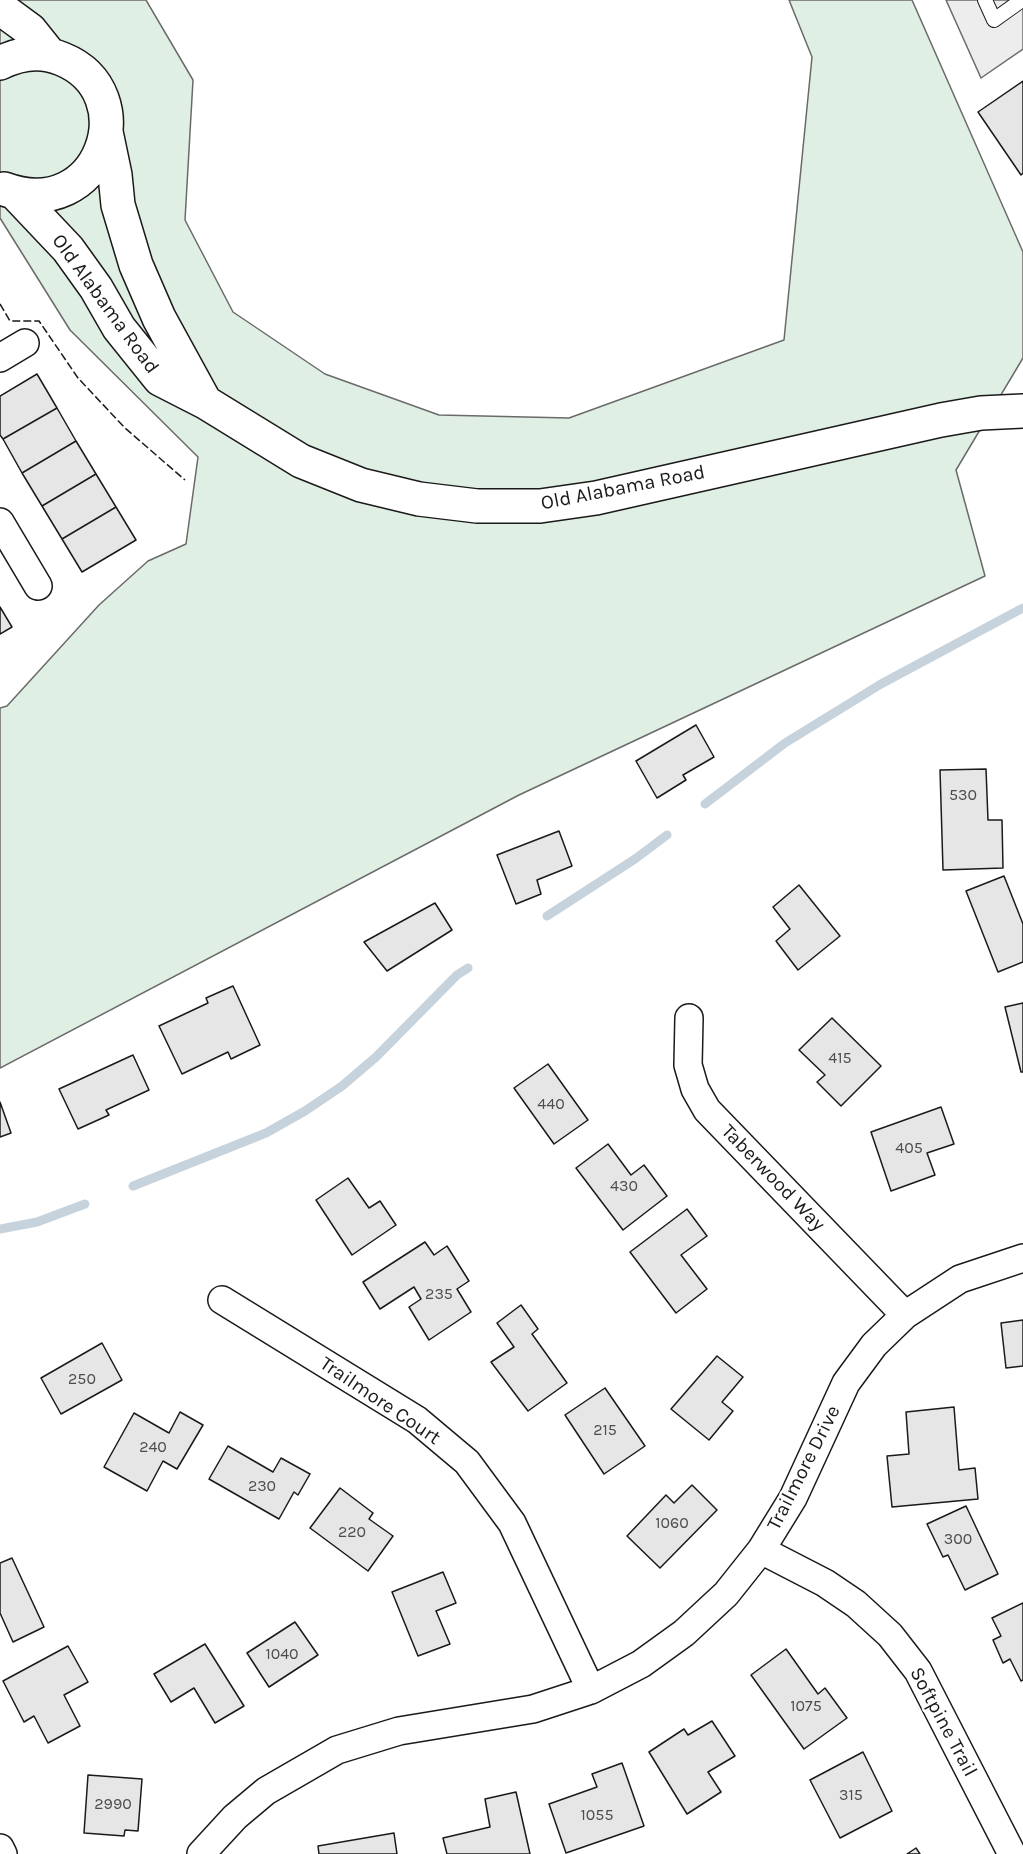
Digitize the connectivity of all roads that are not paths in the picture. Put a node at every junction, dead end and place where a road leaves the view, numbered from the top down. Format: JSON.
{"nodes":[{"id":1,"x":985,"y":0,"type":"edge"},
{"id":2,"x":1022,"y":0,"type":"edge"},
{"id":3,"x":0,"y":8,"type":"edge"},
{"id":4,"x":50,"y":55,"type":"junction"},
{"id":5,"x":0,"y":63,"type":"edge"},
{"id":6,"x":106,"y":132,"type":"junction"},
{"id":7,"x":7,"y":190,"type":"edge"},
{"id":8,"x":25,"y":343,"type":"dead end"},
{"id":9,"x":0,"y":358,"type":"edge"},
{"id":10,"x":205,"y":402,"type":"junction"},
{"id":11,"x":1023,"y":411,"type":"edge"},
{"id":12,"x":0,"y":522,"type":"edge"},
{"id":13,"x":38,"y":586,"type":"dead end"},
{"id":14,"x":689,"y":1018,"type":"dead end"},
{"id":15,"x":1023,"y":1258,"type":"edge"},
{"id":16,"x":222,"y":1300,"type":"dead end"},
{"id":17,"x":905,"y":1315,"type":"junction"},
{"id":18,"x":761,"y":1550,"type":"junction"},
{"id":19,"x":591,"y":1690,"type":"junction"},
{"id":20,"x":0,"y":1848,"type":"edge"},
{"id":21,"x":205,"y":1853,"type":"edge"},
{"id":22,"x":3,"y":1854,"type":"edge"},
{"id":23,"x":1012,"y":1854,"type":"edge"}],
"edges":[{"from":1,"to":2,"type":"lane"},
{"from":3,"to":4,"type":"street"},
{"from":4,"to":5,"type":"street"},
{"from":4,"to":6,"type":"street","name":"Old Alabama Road"},
{"from":6,"to":7,"type":"street"},
{"from":6,"to":10,"type":"street","name":"Old Alabama Road"},
{"from":7,"to":10,"type":"street","name":"Old Alabama Road"},
{"from":8,"to":9,"type":"street"},
{"from":10,"to":11,"type":"street","name":"Old Alabama Road"},
{"from":12,"to":13,"type":"street"},
{"from":14,"to":17,"type":"street","name":"Taberwood Way"},
{"from":15,"to":17,"type":"street","name":"Trailmore Drive"},
{"from":16,"to":19,"type":"street","name":"Trailmore Court"},
{"from":17,"to":18,"type":"street","name":"Trailmore Drive"},
{"from":18,"to":19,"type":"street","name":"Trailmore Drive"},
{"from":18,"to":23,"type":"street","name":"Softpine Trail"},
{"from":19,"to":21,"type":"street","name":"Trailmore Drive"},
{"from":20,"to":22,"type":"street"}]}
